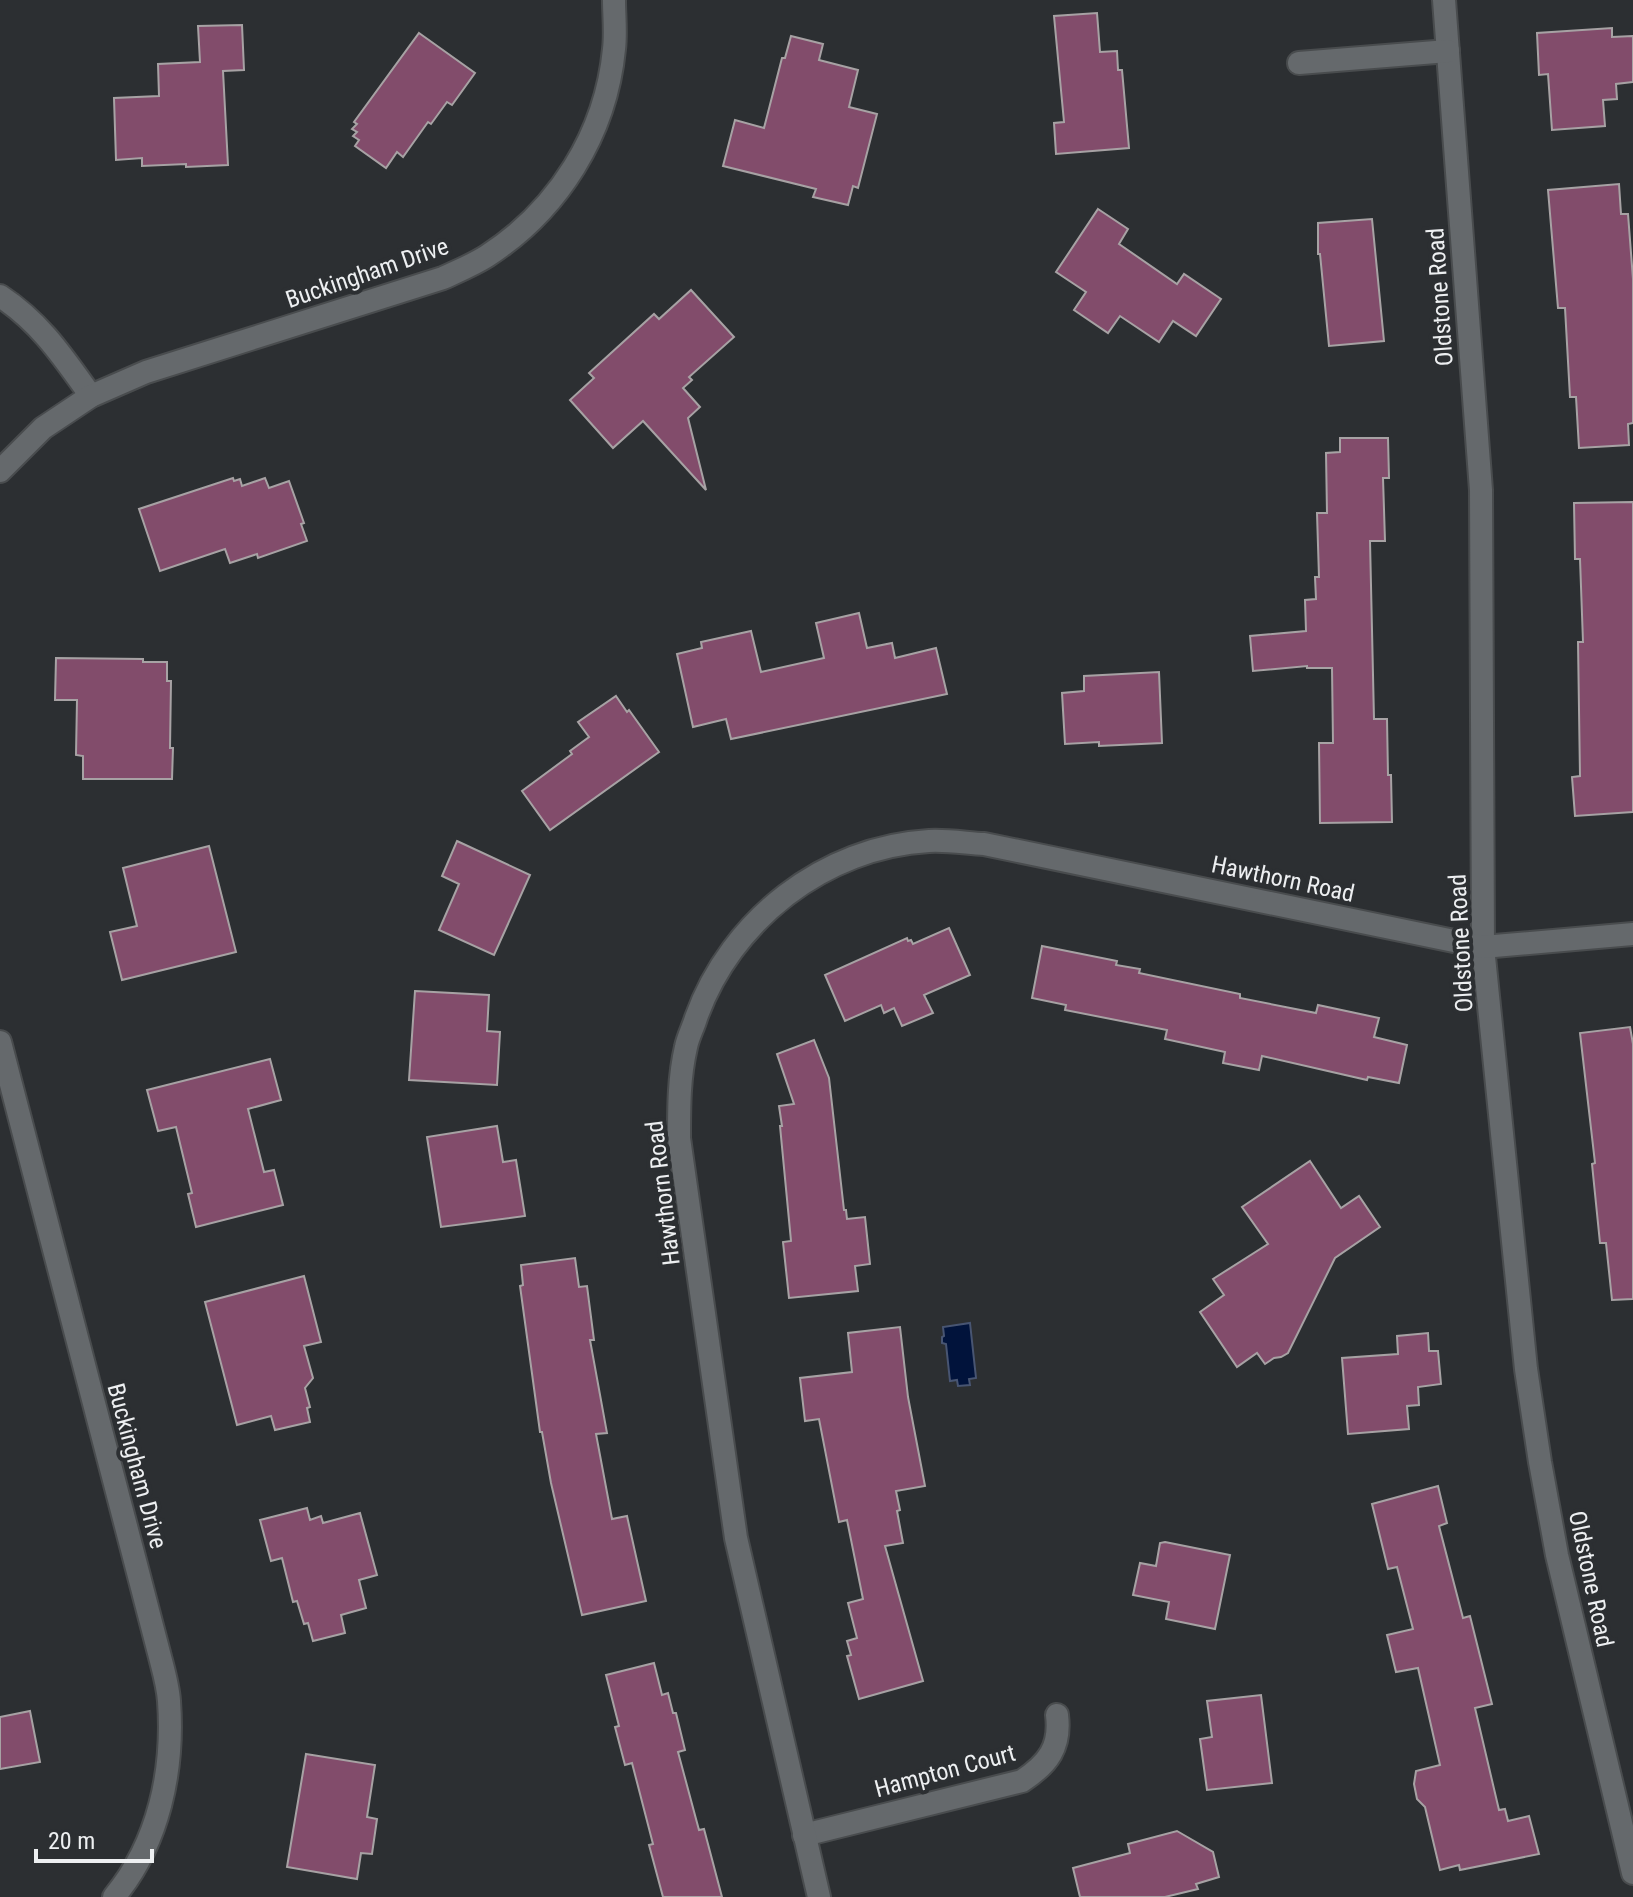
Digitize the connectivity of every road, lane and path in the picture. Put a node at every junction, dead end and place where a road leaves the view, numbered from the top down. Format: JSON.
{"nodes":[{"id":1,"x":614,"y":0,"type":"edge"},
{"id":2,"x":1444,"y":0,"type":"edge"},
{"id":3,"x":1448,"y":51,"type":"junction"},
{"id":4,"x":1299,"y":63,"type":"dead end"},
{"id":5,"x":0,"y":296,"type":"edge"},
{"id":6,"x":91,"y":396,"type":"junction"},
{"id":7,"x":0,"y":471,"type":"edge"},
{"id":8,"x":1633,"y":934,"type":"edge"},
{"id":9,"x":1483,"y":947,"type":"junction"},
{"id":10,"x":0,"y":1042,"type":"edge"},
{"id":11,"x":1057,"y":1715,"type":"dead end"},
{"id":12,"x":804,"y":1835,"type":"junction"},
{"id":13,"x":1633,"y":1873,"type":"edge"},
{"id":14,"x":114,"y":1897,"type":"edge"},
{"id":15,"x":819,"y":1897,"type":"edge"}],
"edges":[{"from":1,"to":6,"type":"street","name":"Buckingham Drive"},
{"from":2,"to":3,"type":"street","name":"Oldstone Road"},
{"from":3,"to":4,"type":"street"},
{"from":3,"to":9,"type":"street","name":"Oldstone Road"},
{"from":5,"to":6,"type":"street"},
{"from":6,"to":7,"type":"street","name":"Buckingham Drive"},
{"from":8,"to":9,"type":"street","name":"Hawthorn Road"},
{"from":9,"to":12,"type":"street","name":"Hawthorn Road"},
{"from":9,"to":13,"type":"street","name":"Oldstone Road"},
{"from":10,"to":14,"type":"street","name":"Buckingham Drive"},
{"from":11,"to":12,"type":"street","name":"Hampton Court"},
{"from":12,"to":15,"type":"street","name":"Hawthorn Road"}]}
